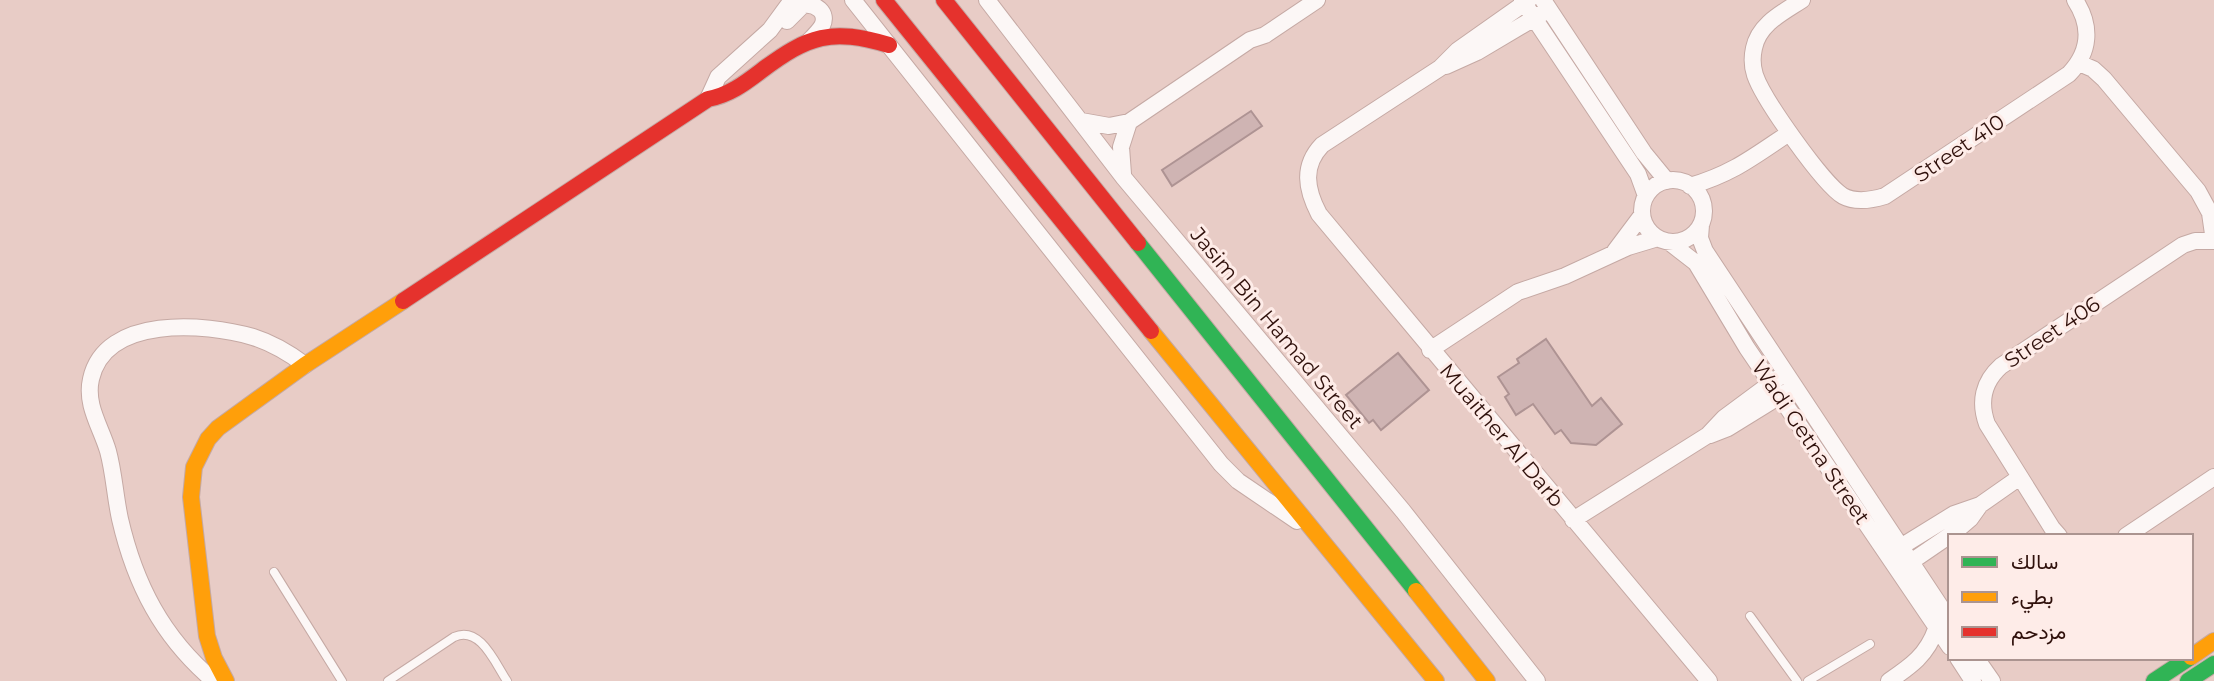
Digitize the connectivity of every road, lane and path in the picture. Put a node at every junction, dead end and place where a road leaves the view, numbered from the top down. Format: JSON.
{"nodes":[{"id":1,"x":792,"y":0,"type":"edge"},
{"id":2,"x":853,"y":0,"type":"edge"},
{"id":3,"x":884,"y":0,"type":"edge"},
{"id":4,"x":944,"y":0,"type":"edge"},
{"id":5,"x":987,"y":0,"type":"edge"},
{"id":6,"x":1301,"y":0,"type":"edge"},
{"id":7,"x":1317,"y":0,"type":"edge"},
{"id":8,"x":1802,"y":0,"type":"edge"},
{"id":9,"x":2075,"y":0,"type":"edge"},
{"id":10,"x":1525,"y":1,"type":"edge"},
{"id":11,"x":1546,"y":5,"type":"edge"},
{"id":12,"x":1534,"y":19,"type":"junction"},
{"id":13,"x":771,"y":30,"type":"junction"},
{"id":14,"x":810,"y":40,"type":"junction"},
{"id":15,"x":1250,"y":40,"type":"junction"},
{"id":16,"x":889,"y":45,"type":"junction"},
{"id":17,"x":2079,"y":63,"type":"junction"},
{"id":18,"x":1440,"y":68,"type":"junction"},
{"id":19,"x":708,"y":99,"type":"junction"},
{"id":20,"x":1081,"y":121,"type":"junction"},
{"id":21,"x":1129,"y":122,"type":"junction"},
{"id":22,"x":1789,"y":133,"type":"junction"},
{"id":23,"x":1732,"y":171,"type":"junction"},
{"id":24,"x":1124,"y":178,"type":"junction"},
{"id":25,"x":1667,"y":181,"type":"junction"},
{"id":26,"x":1690,"y":186,"type":"junction"},
{"id":27,"x":1646,"y":197,"type":"junction"},
{"id":28,"x":1702,"y":201,"type":"junction"},
{"id":29,"x":1642,"y":215,"type":"junction"},
{"id":30,"x":1701,"y":225,"type":"junction"},
{"id":31,"x":1663,"y":240,"type":"junction"},
{"id":32,"x":2214,"y":241,"type":"edge"},
{"id":33,"x":1614,"y":253,"type":"junction"},
{"id":34,"x":1430,"y":350,"type":"junction"},
{"id":35,"x":305,"y":365,"type":"junction"},
{"id":36,"x":1783,"y":385,"type":"junction"},
{"id":37,"x":2020,"y":477,"type":"junction"},
{"id":38,"x":2214,"y":477,"type":"edge"},
{"id":39,"x":1980,"y":505,"type":"junction"},
{"id":40,"x":1573,"y":520,"type":"junction"},
{"id":41,"x":1309,"y":528,"type":"junction"},
{"id":42,"x":1951,"y":534,"type":"edge"},
{"id":43,"x":2058,"y":534,"type":"edge"},
{"id":44,"x":2129,"y":534,"type":"edge"},
{"id":45,"x":1948,"y":536,"type":"edge"},
{"id":46,"x":1893,"y":551,"type":"junction"},
{"id":47,"x":1904,"y":566,"type":"junction"},
{"id":48,"x":274,"y":572,"type":"dead end"},
{"id":49,"x":1750,"y":616,"type":"dead end"},
{"id":50,"x":1943,"y":625,"type":"edge"},
{"id":51,"x":2214,"y":642,"type":"edge"},
{"id":52,"x":1870,"y":644,"type":"dead end"},
{"id":53,"x":2193,"y":655,"type":"edge"},
{"id":54,"x":1948,"y":656,"type":"edge"},
{"id":55,"x":1920,"y":659,"type":"junction"},
{"id":56,"x":1959,"y":660,"type":"edge"},
{"id":57,"x":1977,"y":660,"type":"edge"},
{"id":58,"x":2186,"y":660,"type":"edge"},
{"id":59,"x":2214,"y":664,"type":"edge"},
{"id":60,"x":214,"y":681,"type":"edge"},
{"id":61,"x":226,"y":681,"type":"edge"},
{"id":62,"x":342,"y":681,"type":"edge"},
{"id":63,"x":388,"y":681,"type":"edge"},
{"id":64,"x":507,"y":681,"type":"edge"},
{"id":65,"x":1436,"y":681,"type":"edge"},
{"id":66,"x":1487,"y":681,"type":"edge"},
{"id":67,"x":1537,"y":681,"type":"edge"},
{"id":68,"x":1709,"y":681,"type":"edge"},
{"id":69,"x":1797,"y":681,"type":"edge"},
{"id":70,"x":1808,"y":681,"type":"edge"},
{"id":71,"x":1889,"y":681,"type":"edge"},
{"id":72,"x":1973,"y":681,"type":"edge"},
{"id":73,"x":1992,"y":681,"type":"edge"},
{"id":74,"x":2154,"y":681,"type":"edge"},
{"id":75,"x":2188,"y":681,"type":"edge"}],
"edges":[{"from":1,"to":13,"type":"street"},
{"from":2,"to":16,"type":"street"},
{"from":3,"to":41,"type":"main road"},
{"from":4,"to":66,"type":"main road"},
{"from":5,"to":20,"type":"street","name":"Jasim Bin Hamad Street"},
{"from":6,"to":15,"type":"street"},
{"from":7,"to":15,"type":"street"},
{"from":8,"to":22,"type":"street","name":"Street 410"},
{"from":9,"to":17,"type":"street"},
{"from":10,"to":12,"type":"street"},
{"from":10,"to":18,"type":"street","name":"Muaither Al Darb"},
{"from":11,"to":12,"type":"street","name":"Muaither Al Darb"},
{"from":11,"to":25,"type":"street"},
{"from":12,"to":18,"type":"street","name":"Muaither Al Darb"},
{"from":12,"to":27,"type":"street"},
{"from":13,"to":14,"type":"street"},
{"from":13,"to":19,"type":"street"},
{"from":14,"to":16,"type":"main road"},
{"from":14,"to":19,"type":"main road"},
{"from":15,"to":21,"type":"street"},
{"from":16,"to":41,"type":"street"},
{"from":17,"to":22,"type":"street","name":"Street 410"},
{"from":17,"to":32,"type":"street"},
{"from":18,"to":34,"type":"street","name":"Muaither Al Darb"},
{"from":19,"to":35,"type":"main road"},
{"from":20,"to":21,"type":"street"},
{"from":20,"to":24,"type":"street","name":"Jasim Bin Hamad Street"},
{"from":21,"to":24,"type":"street"},
{"from":22,"to":23,"type":"street"},
{"from":23,"to":26,"type":"street"},
{"from":23,"to":28,"type":"street"},
{"from":24,"to":67,"type":"street","name":"Jasim Bin Hamad Street"},
{"from":25,"to":26,"type":"street"},
{"from":25,"to":27,"type":"street"},
{"from":26,"to":28,"type":"street"},
{"from":27,"to":29,"type":"street"},
{"from":28,"to":30,"type":"street"},
{"from":29,"to":31,"type":"street"},
{"from":29,"to":33,"type":"street","name":"Muaither Al Darb"},
{"from":30,"to":31,"type":"street"},
{"from":30,"to":36,"type":"street","name":"Wadi Getna Street"},
{"from":31,"to":33,"type":"street","name":"Muaither Al Darb"},
{"from":31,"to":36,"type":"street","name":"Wadi Getna Street"},
{"from":32,"to":37,"type":"street","name":"Street 406"},
{"from":33,"to":34,"type":"street","name":"Muaither Al Darb"},
{"from":34,"to":40,"type":"street","name":"Muaither Al Darb"},
{"from":35,"to":60,"type":"street"},
{"from":35,"to":61,"type":"main road"},
{"from":36,"to":40,"type":"street","name":"Muaither Al Darb"},
{"from":36,"to":46,"type":"street","name":"Wadi Getna Street"},
{"from":37,"to":39,"type":"street"},
{"from":37,"to":43,"type":"street","name":"Street 406"},
{"from":38,"to":44,"type":"street"},
{"from":39,"to":42,"type":"street"},
{"from":39,"to":46,"type":"street"},
{"from":40,"to":68,"type":"street","name":"Muaither Al Darb"},
{"from":41,"to":65,"type":"main road"},
{"from":45,"to":47,"type":"street"},
{"from":46,"to":47,"type":"street","name":"Wadi Getna Street"},
{"from":47,"to":50,"type":"street","name":"Wadi Getna Street"},
{"from":48,"to":62,"type":"lane"},
{"from":49,"to":69,"type":"lane"},
{"from":50,"to":55,"type":"street"},
{"from":51,"to":53,"type":"main road"},
{"from":52,"to":70,"type":"lane"},
{"from":54,"to":55,"type":"street"},
{"from":55,"to":71,"type":"street"},
{"from":56,"to":72,"type":"street"},
{"from":57,"to":73,"type":"street"},
{"from":58,"to":74,"type":"main road"},
{"from":59,"to":75,"type":"main road"},
{"from":63,"to":64,"type":"lane"}]}
